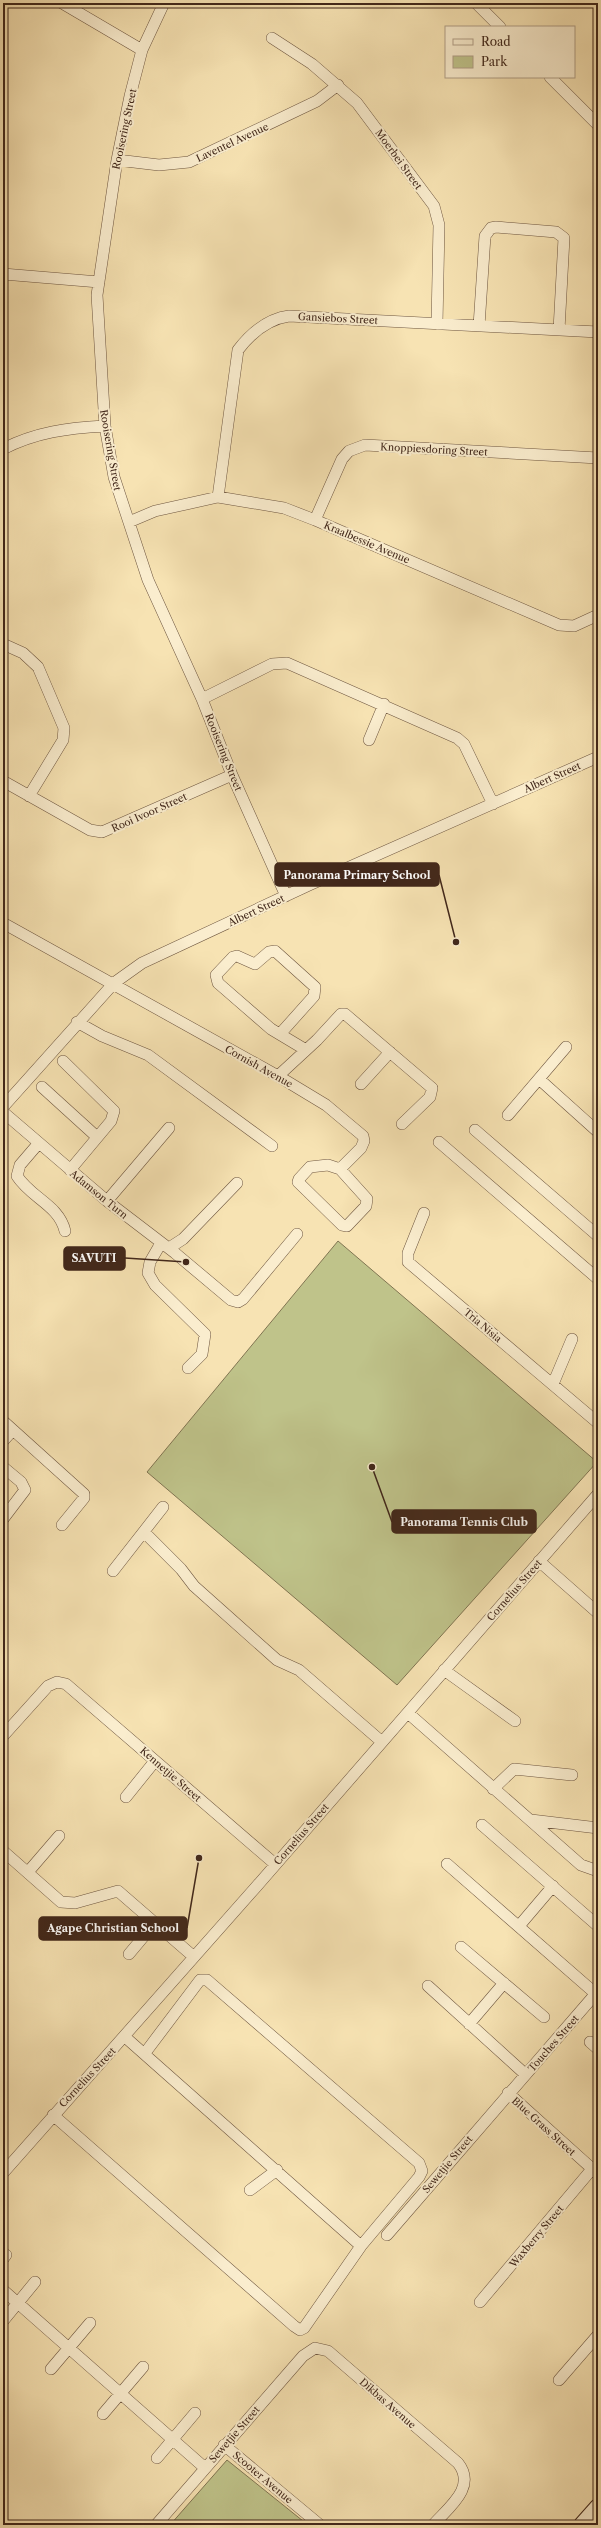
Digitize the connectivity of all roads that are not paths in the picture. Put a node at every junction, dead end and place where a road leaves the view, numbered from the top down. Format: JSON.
{"nodes":[{"id":1,"x":62,"y":3,"type":"edge"},
{"id":2,"x":164,"y":3,"type":"edge"},
{"id":3,"x":476,"y":3,"type":"edge"},
{"id":4,"x":499,"y":26,"type":"edge"},
{"id":5,"x":272,"y":38,"type":"dead end"},
{"id":6,"x":142,"y":50,"type":"junction"},
{"id":7,"x":551,"y":78,"type":"edge"},
{"id":8,"x":338,"y":85,"type":"junction"},
{"id":9,"x":598,"y":126,"type":"edge"},
{"id":10,"x":117,"y":160,"type":"junction"},
{"id":11,"x":3,"y":274,"type":"edge"},
{"id":12,"x":99,"y":282,"type":"junction"},
{"id":13,"x":436,"y":324,"type":"junction"},
{"id":14,"x":479,"y":326,"type":"junction"},
{"id":15,"x":559,"y":330,"type":"junction"},
{"id":16,"x":598,"y":332,"type":"edge"},
{"id":17,"x":105,"y":426,"type":"junction"},
{"id":18,"x":3,"y":449,"type":"edge"},
{"id":19,"x":598,"y":458,"type":"edge"},
{"id":20,"x":218,"y":497,"type":"junction"},
{"id":21,"x":315,"y":520,"type":"junction"},
{"id":22,"x":129,"y":522,"type":"junction"},
{"id":23,"x":598,"y":615,"type":"edge"},
{"id":24,"x":3,"y":644,"type":"edge"},
{"id":25,"x":202,"y":699,"type":"junction"},
{"id":26,"x":384,"y":704,"type":"junction"},
{"id":27,"x":369,"y":740,"type":"dead end"},
{"id":28,"x":598,"y":757,"type":"edge"},
{"id":29,"x":232,"y":775,"type":"junction"},
{"id":30,"x":3,"y":781,"type":"edge"},
{"id":31,"x":29,"y":796,"type":"junction"},
{"id":32,"x":493,"y":804,"type":"junction"},
{"id":33,"x":286,"y":896,"type":"junction"},
{"id":34,"x":3,"y":923,"type":"edge"},
{"id":35,"x":114,"y":983,"type":"junction"},
{"id":36,"x":77,"y":1022,"type":"junction"},
{"id":37,"x":280,"y":1034,"type":"junction"},
{"id":38,"x":566,"y":1047,"type":"dead end"},
{"id":39,"x":306,"y":1050,"type":"junction"},
{"id":40,"x":390,"y":1052,"type":"junction"},
{"id":41,"x":63,"y":1061,"type":"dead end"},
{"id":42,"x":278,"y":1076,"type":"junction"},
{"id":43,"x":539,"y":1079,"type":"junction"},
{"id":44,"x":361,"y":1084,"type":"dead end"},
{"id":45,"x":42,"y":1087,"type":"dead end"},
{"id":46,"x":3,"y":1107,"type":"edge"},
{"id":47,"x":3,"y":1112,"type":"edge"},
{"id":48,"x":508,"y":1115,"type":"dead end"},
{"id":49,"x":402,"y":1124,"type":"dead end"},
{"id":50,"x":169,"y":1128,"type":"dead end"},
{"id":51,"x":475,"y":1130,"type":"dead end"},
{"id":52,"x":598,"y":1132,"type":"edge"},
{"id":53,"x":97,"y":1137,"type":"junction"},
{"id":54,"x":439,"y":1142,"type":"dead end"},
{"id":55,"x":38,"y":1144,"type":"junction"},
{"id":56,"x":272,"y":1146,"type":"dead end"},
{"id":57,"x":340,"y":1169,"type":"junction"},
{"id":58,"x":70,"y":1170,"type":"junction"},
{"id":59,"x":237,"y":1183,"type":"dead end"},
{"id":60,"x":107,"y":1201,"type":"junction"},
{"id":61,"x":424,"y":1213,"type":"dead end"},
{"id":62,"x":66,"y":1231,"type":"dead end"},
{"id":63,"x":297,"y":1234,"type":"dead end"},
{"id":64,"x":598,"y":1236,"type":"edge"},
{"id":65,"x":169,"y":1248,"type":"junction"},
{"id":66,"x":598,"y":1279,"type":"edge"},
{"id":67,"x":572,"y":1339,"type":"dead end"},
{"id":68,"x":188,"y":1368,"type":"dead end"},
{"id":69,"x":553,"y":1384,"type":"junction"},
{"id":70,"x":3,"y":1421,"type":"edge"},
{"id":71,"x":598,"y":1423,"type":"edge"},
{"id":72,"x":13,"y":1430,"type":"junction"},
{"id":73,"x":3,"y":1441,"type":"edge"},
{"id":74,"x":3,"y":1467,"type":"edge"},
{"id":75,"x":598,"y":1494,"type":"edge"},
{"id":76,"x":164,"y":1507,"type":"dead end"},
{"id":77,"x":3,"y":1519,"type":"edge"},
{"id":78,"x":62,"y":1525,"type":"dead end"},
{"id":79,"x":144,"y":1532,"type":"junction"},
{"id":80,"x":539,"y":1561,"type":"junction"},
{"id":81,"x":113,"y":1571,"type":"dead end"},
{"id":82,"x":598,"y":1613,"type":"edge"},
{"id":83,"x":444,"y":1670,"type":"junction"},
{"id":84,"x":408,"y":1713,"type":"junction"},
{"id":85,"x":515,"y":1721,"type":"dead end"},
{"id":86,"x":3,"y":1736,"type":"edge"},
{"id":87,"x":382,"y":1742,"type":"junction"},
{"id":88,"x":155,"y":1761,"type":"junction"},
{"id":89,"x":572,"y":1775,"type":"dead end"},
{"id":90,"x":493,"y":1789,"type":"junction"},
{"id":91,"x":126,"y":1797,"type":"dead end"},
{"id":92,"x":531,"y":1820,"type":"junction"},
{"id":93,"x":482,"y":1825,"type":"dead end"},
{"id":94,"x":598,"y":1828,"type":"edge"},
{"id":95,"x":59,"y":1836,"type":"dead end"},
{"id":96,"x":3,"y":1851,"type":"edge"},
{"id":97,"x":275,"y":1864,"type":"junction"},
{"id":98,"x":448,"y":1864,"type":"dead end"},
{"id":99,"x":598,"y":1871,"type":"edge"},
{"id":100,"x":28,"y":1872,"type":"junction"},
{"id":101,"x":553,"y":1886,"type":"junction"},
{"id":102,"x":155,"y":1923,"type":"junction"},
{"id":103,"x":519,"y":1926,"type":"junction"},
{"id":104,"x":598,"y":1926,"type":"edge"},
{"id":105,"x":461,"y":1947,"type":"dead end"},
{"id":106,"x":129,"y":1954,"type":"dead end"},
{"id":107,"x":194,"y":1957,"type":"junction"},
{"id":108,"x":504,"y":1983,"type":"junction"},
{"id":109,"x":428,"y":1986,"type":"dead end"},
{"id":110,"x":597,"y":1993,"type":"edge"},
{"id":111,"x":544,"y":2017,"type":"dead end"},
{"id":112,"x":469,"y":2024,"type":"junction"},
{"id":113,"x":125,"y":2037,"type":"junction"},
{"id":114,"x":144,"y":2053,"type":"junction"},
{"id":115,"x":525,"y":2074,"type":"junction"},
{"id":116,"x":508,"y":2093,"type":"junction"},
{"id":117,"x":53,"y":2115,"type":"junction"},
{"id":118,"x":277,"y":2170,"type":"junction"},
{"id":119,"x":595,"y":2172,"type":"edge"},
{"id":120,"x":3,"y":2173,"type":"edge"},
{"id":121,"x":250,"y":2190,"type":"dead end"},
{"id":122,"x":387,"y":2235,"type":"dead end"},
{"id":123,"x":361,"y":2246,"type":"junction"},
{"id":124,"x":35,"y":2282,"type":"dead end"},
{"id":125,"x":3,"y":2290,"type":"edge"},
{"id":126,"x":480,"y":2302,"type":"dead end"},
{"id":127,"x":18,"y":2303,"type":"junction"},
{"id":128,"x":3,"y":2321,"type":"edge"},
{"id":129,"x":90,"y":2323,"type":"dead end"},
{"id":130,"x":598,"y":2335,"type":"edge"},
{"id":131,"x":69,"y":2348,"type":"junction"},
{"id":132,"x":315,"y":2348,"type":"joint"},
{"id":133,"x":143,"y":2367,"type":"dead end"},
{"id":134,"x":51,"y":2370,"type":"dead end"},
{"id":135,"x":559,"y":2380,"type":"dead end"},
{"id":136,"x":121,"y":2394,"type":"junction"},
{"id":137,"x":195,"y":2413,"type":"dead end"},
{"id":138,"x":103,"y":2414,"type":"dead end"},
{"id":139,"x":172,"y":2439,"type":"junction"},
{"id":140,"x":224,"y":2445,"type":"junction"},
{"id":141,"x":157,"y":2458,"type":"dead end"},
{"id":142,"x":205,"y":2468,"type":"junction"},
{"id":143,"x":598,"y":2507,"type":"edge"},
{"id":144,"x":156,"y":2525,"type":"edge"},
{"id":145,"x":320,"y":2525,"type":"edge"},
{"id":146,"x":433,"y":2525,"type":"edge"},
{"id":147,"x":582,"y":2525,"type":"edge"}],
"edges":[{"from":1,"to":6,"type":"street"},
{"from":2,"to":6,"type":"street","name":"Rooisering Street"},
{"from":3,"to":4,"type":"street"},
{"from":5,"to":8,"type":"street","name":"Moerbei Street"},
{"from":6,"to":10,"type":"street","name":"Rooisering Street"},
{"from":7,"to":9,"type":"street"},
{"from":8,"to":10,"type":"street","name":"Laventel Avenue"},
{"from":8,"to":13,"type":"street","name":"Moerbei Street"},
{"from":10,"to":12,"type":"street","name":"Rooisering Street"},
{"from":11,"to":12,"type":"street"},
{"from":12,"to":17,"type":"street","name":"Rooisering Street"},
{"from":13,"to":14,"type":"street","name":"Gansiebos Street"},
{"from":13,"to":20,"type":"street","name":"Gansiebos Street"},
{"from":14,"to":15,"type":"street","name":"Gansiebos Street"},
{"from":14,"to":15,"type":"street"},
{"from":15,"to":16,"type":"street","name":"Gansiebos Street"},
{"from":17,"to":18,"type":"street"},
{"from":17,"to":22,"type":"street","name":"Rooisering Street"},
{"from":19,"to":21,"type":"street","name":"Knoppiesdoring Street"},
{"from":20,"to":21,"type":"street","name":"Kraalbessie Avenue"},
{"from":20,"to":22,"type":"street","name":"Kraalbessie Avenue"},
{"from":21,"to":23,"type":"street","name":"Kraalbessie Avenue"},
{"from":22,"to":25,"type":"street","name":"Rooisering Street"},
{"from":24,"to":31,"type":"street"},
{"from":25,"to":26,"type":"street"},
{"from":25,"to":29,"type":"street","name":"Rooisering Street"},
{"from":26,"to":27,"type":"street"},
{"from":26,"to":32,"type":"street"},
{"from":28,"to":32,"type":"street","name":"Albert Street"},
{"from":29,"to":31,"type":"street","name":"Rooi Ivoor Street"},
{"from":29,"to":33,"type":"street","name":"Rooisering Street"},
{"from":30,"to":31,"type":"street","name":"Rooi Ivoor Street"},
{"from":32,"to":33,"type":"street","name":"Albert Street"},
{"from":33,"to":35,"type":"street","name":"Albert Street"},
{"from":34,"to":35,"type":"street","name":"Cornish Avenue"},
{"from":35,"to":36,"type":"street","name":"Albert Street"},
{"from":35,"to":42,"type":"street","name":"Cornish Avenue"},
{"from":36,"to":46,"type":"street","name":"Albert Street"},
{"from":36,"to":56,"type":"street"},
{"from":37,"to":37,"type":"street"},
{"from":37,"to":39,"type":"street"},
{"from":38,"to":43,"type":"street"},
{"from":39,"to":40,"type":"street"},
{"from":39,"to":42,"type":"street"},
{"from":40,"to":44,"type":"street"},
{"from":40,"to":49,"type":"street"},
{"from":41,"to":53,"type":"street"},
{"from":42,"to":57,"type":"street","name":"Cornish Avenue"},
{"from":43,"to":48,"type":"street"},
{"from":43,"to":52,"type":"street"},
{"from":45,"to":53,"type":"street"},
{"from":47,"to":55,"type":"street","name":"Adamson Turn"},
{"from":50,"to":60,"type":"street"},
{"from":51,"to":64,"type":"street"},
{"from":53,"to":58,"type":"street"},
{"from":54,"to":66,"type":"street"},
{"from":55,"to":58,"type":"street","name":"Adamson Turn"},
{"from":55,"to":62,"type":"street"},
{"from":57,"to":57,"type":"street"},
{"from":58,"to":60,"type":"street","name":"Adamson Turn"},
{"from":59,"to":65,"type":"street"},
{"from":60,"to":65,"type":"street","name":"Adamson Turn"},
{"from":61,"to":69,"type":"street","name":"Tria Nisia"},
{"from":63,"to":65,"type":"street","name":"Adamson Turn"},
{"from":65,"to":68,"type":"street"},
{"from":67,"to":69,"type":"street"},
{"from":69,"to":71,"type":"street","name":"Tria Nisia"},
{"from":70,"to":72,"type":"street"},
{"from":72,"to":73,"type":"street"},
{"from":72,"to":78,"type":"street"},
{"from":74,"to":77,"type":"street"},
{"from":75,"to":80,"type":"street","name":"Cornelius Street"},
{"from":76,"to":79,"type":"street"},
{"from":79,"to":81,"type":"street"},
{"from":79,"to":87,"type":"street"},
{"from":80,"to":82,"type":"street"},
{"from":80,"to":83,"type":"street","name":"Cornelius Street"},
{"from":83,"to":84,"type":"street","name":"Cornelius Street"},
{"from":83,"to":85,"type":"street"},
{"from":84,"to":87,"type":"street","name":"Cornelius Street"},
{"from":84,"to":90,"type":"street"},
{"from":86,"to":88,"type":"street","name":"Kennetjie Street"},
{"from":87,"to":97,"type":"street","name":"Cornelius Street"},
{"from":88,"to":91,"type":"street"},
{"from":88,"to":97,"type":"street","name":"Kennetjie Street"},
{"from":89,"to":90,"type":"street"},
{"from":90,"to":92,"type":"street"},
{"from":92,"to":94,"type":"street"},
{"from":92,"to":99,"type":"street"},
{"from":93,"to":101,"type":"street"},
{"from":95,"to":100,"type":"street"},
{"from":96,"to":100,"type":"street"},
{"from":97,"to":107,"type":"street","name":"Cornelius Street"},
{"from":98,"to":103,"type":"street"},
{"from":100,"to":102,"type":"street"},
{"from":101,"to":103,"type":"street"},
{"from":101,"to":104,"type":"street"},
{"from":102,"to":106,"type":"street"},
{"from":102,"to":107,"type":"street"},
{"from":103,"to":110,"type":"street"},
{"from":105,"to":108,"type":"street"},
{"from":107,"to":113,"type":"street","name":"Cornelius Street"},
{"from":108,"to":111,"type":"street"},
{"from":108,"to":112,"type":"street"},
{"from":109,"to":112,"type":"street"},
{"from":110,"to":115,"type":"street","name":"Touches Street"},
{"from":112,"to":115,"type":"street"},
{"from":113,"to":114,"type":"street"},
{"from":113,"to":117,"type":"street","name":"Cornelius Street"},
{"from":114,"to":118,"type":"street"},
{"from":114,"to":123,"type":"street"},
{"from":115,"to":116,"type":"street","name":"Touches Street"},
{"from":116,"to":119,"type":"street","name":"Blue Grass Street"},
{"from":116,"to":122,"type":"street","name":"Sewetjie Street"},
{"from":117,"to":120,"type":"street","name":"Cornelius Street"},
{"from":117,"to":123,"type":"street"},
{"from":118,"to":121,"type":"street"},
{"from":118,"to":123,"type":"street"},
{"from":119,"to":126,"type":"street","name":"Waxberry Street"},
{"from":124,"to":127,"type":"street"},
{"from":125,"to":127,"type":"street"},
{"from":127,"to":128,"type":"street"},
{"from":127,"to":131,"type":"street"},
{"from":129,"to":131,"type":"street"},
{"from":130,"to":135,"type":"street"},
{"from":131,"to":134,"type":"street"},
{"from":131,"to":136,"type":"street"},
{"from":132,"to":140,"type":"street","name":"Sewetjie Street"},
{"from":132,"to":146,"type":"street","name":"Dikbas Avenue"},
{"from":133,"to":136,"type":"street"},
{"from":136,"to":138,"type":"street"},
{"from":136,"to":139,"type":"street"},
{"from":137,"to":139,"type":"street"},
{"from":139,"to":141,"type":"street"},
{"from":139,"to":142,"type":"street"},
{"from":140,"to":142,"type":"street","name":"Sewetjie Street"},
{"from":140,"to":145,"type":"street","name":"Scooter Avenue"},
{"from":142,"to":144,"type":"street","name":"Sewetjie Street"},
{"from":143,"to":147,"type":"street"}]}
